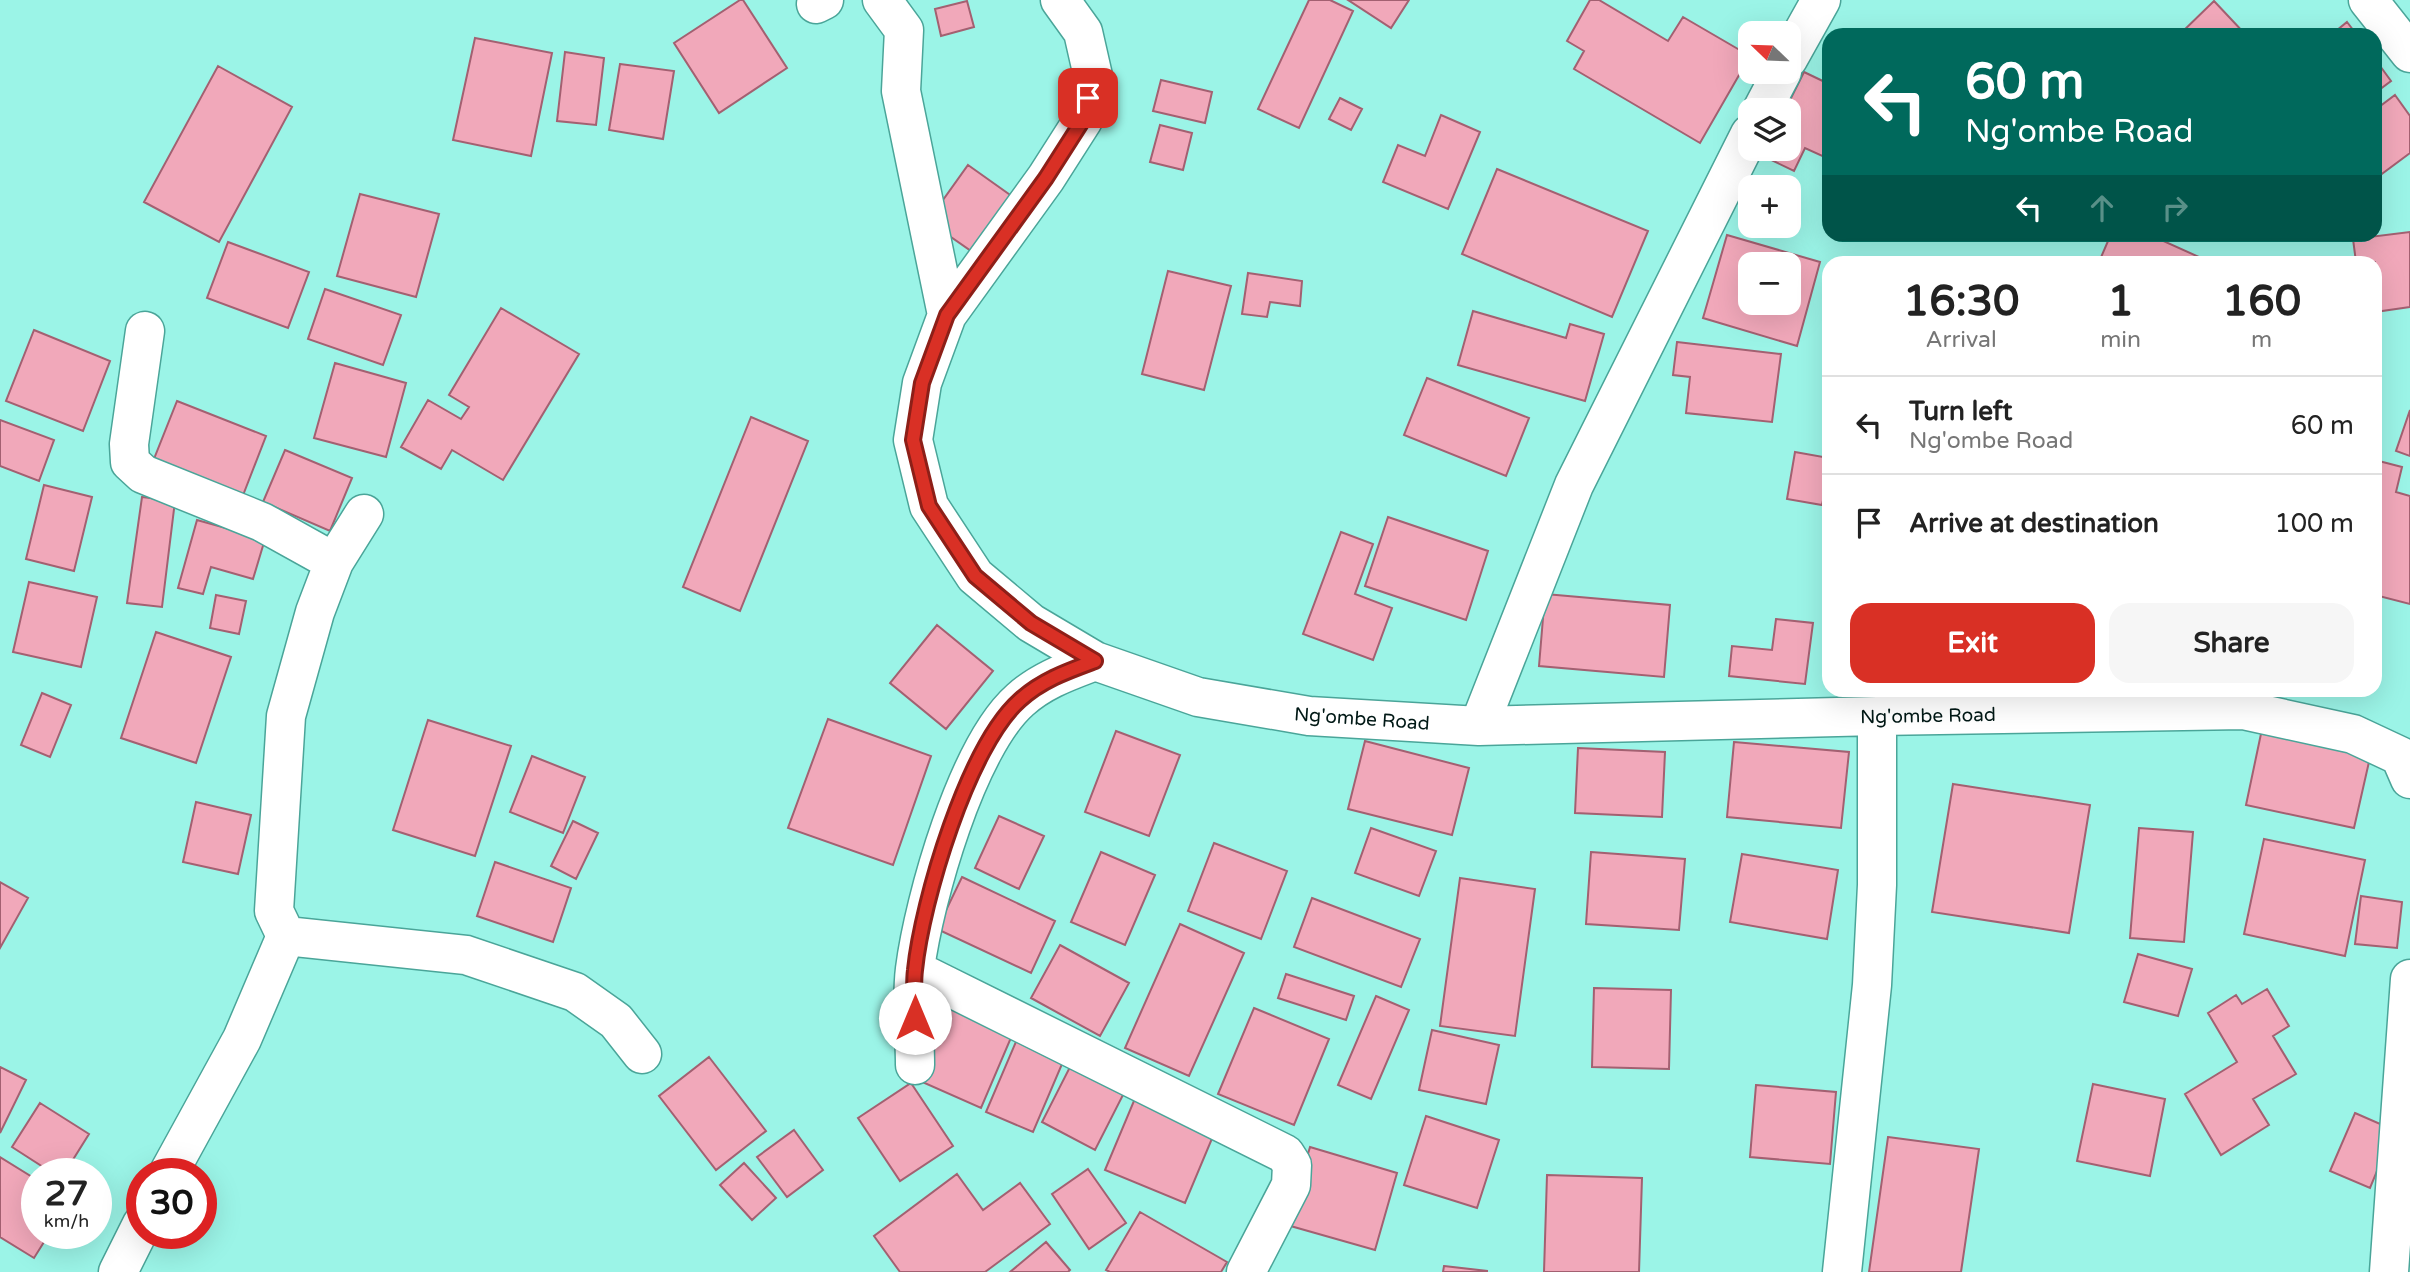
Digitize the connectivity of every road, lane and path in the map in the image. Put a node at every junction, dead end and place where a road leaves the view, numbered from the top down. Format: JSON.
{"nodes":[{"id":1,"x":881,"y":0,"type":"edge"},
{"id":2,"x":1059,"y":0,"type":"edge"},
{"id":3,"x":1821,"y":0,"type":"edge"},
{"id":4,"x":2368,"y":0,"type":"edge"},
{"id":5,"x":1801,"y":36,"type":"edge"},
{"id":6,"x":2410,"y":53,"type":"edge"},
{"id":7,"x":1738,"y":158,"type":"edge"},
{"id":8,"x":947,"y":315,"type":"junction"},
{"id":9,"x":145,"y":331,"type":"dead end"},
{"id":10,"x":364,"y":514,"type":"dead end"},
{"id":11,"x":334,"y":562,"type":"junction"},
{"id":12,"x":1095,"y":661,"type":"junction"},
{"id":13,"x":1877,"y":716,"type":"junction"},
{"id":14,"x":1479,"y":726,"type":"junction"},
{"id":15,"x":2407,"y":759,"type":"edge"},
{"id":16,"x":286,"y":936,"type":"junction"},
{"id":17,"x":915,"y":970,"type":"junction"},
{"id":18,"x":2410,"y":979,"type":"edge"},
{"id":19,"x":642,"y":1054,"type":"dead end"},
{"id":20,"x":915,"y":1065,"type":"dead end"},
{"id":21,"x":177,"y":1158,"type":"edge"},
{"id":22,"x":130,"y":1249,"type":"edge"},
{"id":23,"x":118,"y":1272,"type":"edge"},
{"id":24,"x":1246,"y":1272,"type":"edge"},
{"id":25,"x":1842,"y":1272,"type":"edge"},
{"id":26,"x":2389,"y":1272,"type":"edge"}],
"edges":[{"from":1,"to":8,"type":"street"},
{"from":2,"to":8,"type":"street","name":"Ng'ombe Road"},
{"from":3,"to":5,"type":"street"},
{"from":4,"to":6,"type":"street"},
{"from":7,"to":14,"type":"street"},
{"from":8,"to":12,"type":"street","name":"Ng'ombe Road"},
{"from":9,"to":11,"type":"street"},
{"from":10,"to":11,"type":"street"},
{"from":11,"to":16,"type":"street"},
{"from":12,"to":14,"type":"street","name":"Ng'ombe Road"},
{"from":12,"to":17,"type":"street"},
{"from":13,"to":14,"type":"street","name":"Ng'ombe Road"},
{"from":13,"to":15,"type":"street","name":"Ng'ombe Road"},
{"from":13,"to":25,"type":"street"},
{"from":16,"to":19,"type":"street"},
{"from":16,"to":21,"type":"street"},
{"from":17,"to":20,"type":"street"},
{"from":17,"to":24,"type":"street"},
{"from":18,"to":26,"type":"street"},
{"from":22,"to":23,"type":"street"}]}
